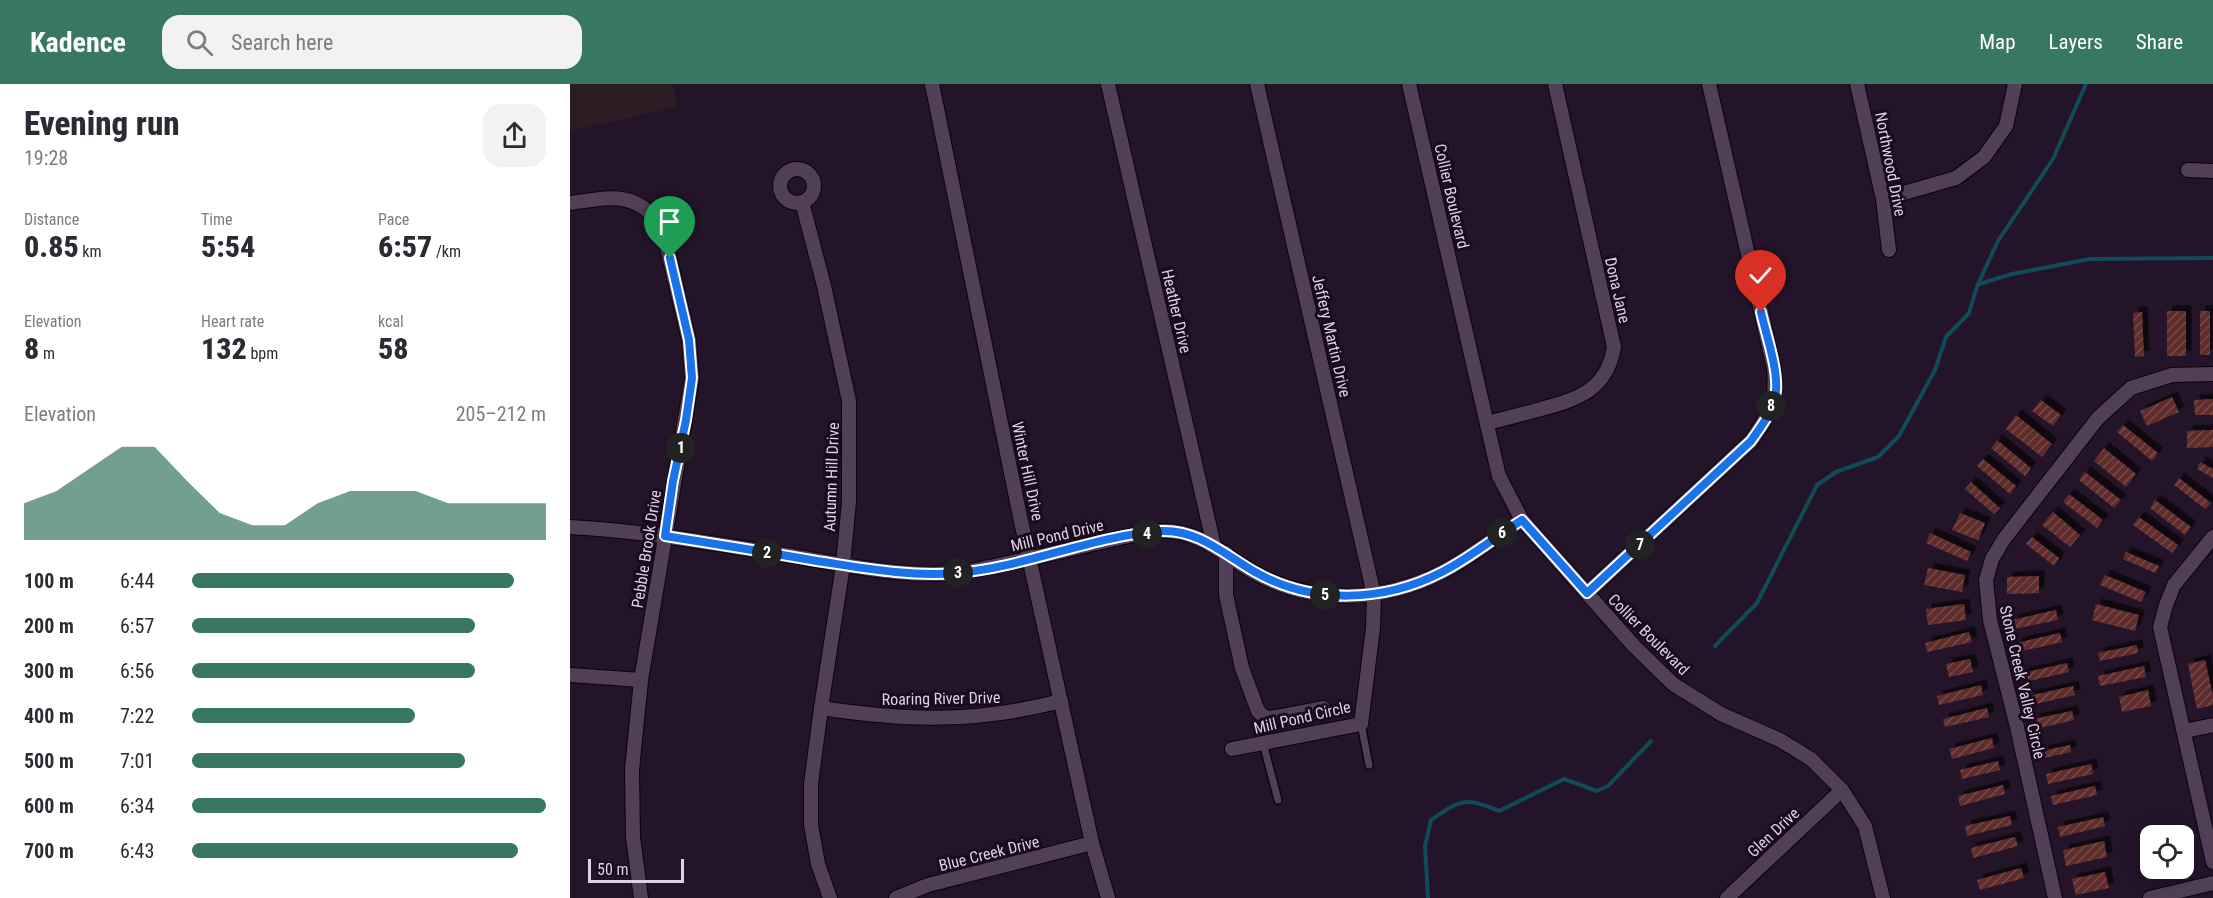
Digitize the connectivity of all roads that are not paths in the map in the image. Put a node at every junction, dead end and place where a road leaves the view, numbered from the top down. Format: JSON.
{"nodes":[{"id":1,"x":932,"y":84,"type":"edge"},
{"id":2,"x":1107,"y":84,"type":"edge"},
{"id":3,"x":1257,"y":84,"type":"edge"},
{"id":4,"x":1409,"y":84,"type":"edge"},
{"id":5,"x":1556,"y":84,"type":"edge"},
{"id":6,"x":1708,"y":84,"type":"edge"},
{"id":7,"x":1857,"y":84,"type":"edge"},
{"id":8,"x":2015,"y":84,"type":"edge"},
{"id":9,"x":2188,"y":170,"type":"dead end"},
{"id":10,"x":2213,"y":171,"type":"edge"},
{"id":11,"x":1883,"y":199,"type":"junction"},
{"id":12,"x":802,"y":202,"type":"dead end"},
{"id":13,"x":570,"y":203,"type":"edge"},
{"id":14,"x":1889,"y":250,"type":"dead end"},
{"id":15,"x":2213,"y":375,"type":"edge"},
{"id":16,"x":1487,"y":423,"type":"junction"},
{"id":17,"x":1522,"y":520,"type":"junction"},
{"id":18,"x":570,"y":527,"type":"edge"},
{"id":19,"x":665,"y":536,"type":"junction"},
{"id":20,"x":2213,"y":537,"type":"edge"},
{"id":21,"x":1220,"y":550,"type":"junction"},
{"id":22,"x":1030,"y":559,"type":"junction"},
{"id":23,"x":843,"y":565,"type":"junction"},
{"id":24,"x":1587,"y":593,"type":"junction"},
{"id":25,"x":1374,"y":595,"type":"junction"},
{"id":26,"x":570,"y":675,"type":"edge"},
{"id":27,"x":641,"y":680,"type":"junction"},
{"id":28,"x":1061,"y":701,"type":"junction"},
{"id":29,"x":820,"y":708,"type":"junction"},
{"id":30,"x":1323,"y":708,"type":"dead end"},
{"id":31,"x":1361,"y":724,"type":"junction"},
{"id":32,"x":2213,"y":725,"type":"edge"},
{"id":33,"x":2185,"y":731,"type":"junction"},
{"id":34,"x":1263,"y":743,"type":"junction"},
{"id":35,"x":1232,"y":749,"type":"dead end"},
{"id":36,"x":1369,"y":765,"type":"dead end"},
{"id":37,"x":1842,"y":789,"type":"junction"},
{"id":38,"x":1278,"y":800,"type":"dead end"},
{"id":39,"x":1092,"y":843,"type":"junction"},
{"id":40,"x":2213,"y":862,"type":"edge"},
{"id":41,"x":2213,"y":883,"type":"edge"},
{"id":42,"x":1731,"y":896,"type":"edge"},
{"id":43,"x":641,"y":898,"type":"edge"},
{"id":44,"x":830,"y":898,"type":"edge"},
{"id":45,"x":896,"y":898,"type":"edge"},
{"id":46,"x":1108,"y":898,"type":"edge"},
{"id":47,"x":1882,"y":898,"type":"edge"},
{"id":48,"x":2055,"y":898,"type":"edge"},
{"id":49,"x":2150,"y":898,"type":"edge"}],
"edges":[{"from":1,"to":22,"type":"street","name":"Winter Hill Drive"},
{"from":2,"to":21,"type":"street","name":"Heather Drive"},
{"from":3,"to":25,"type":"street","name":"Jeffery Martin Drive"},
{"from":4,"to":16,"type":"street","name":"Collier Boulevard"},
{"from":5,"to":16,"type":"street","name":"Dona Jane"},
{"from":6,"to":24,"type":"street"},
{"from":7,"to":11,"type":"street","name":"Northwood Drive"},
{"from":8,"to":11,"type":"street"},
{"from":9,"to":10,"type":"street"},
{"from":11,"to":14,"type":"street","name":"Northwood Drive"},
{"from":12,"to":23,"type":"street","name":"Autumn Hill Drive"},
{"from":13,"to":19,"type":"street","name":"Pebble Brook Drive"},
{"from":15,"to":48,"type":"street","name":"Stone Creek Valley Circle"},
{"from":16,"to":17,"type":"street","name":"Collier Boulevard"},
{"from":17,"to":24,"type":"street","name":"Collier Boulevard"},
{"from":17,"to":25,"type":"street","name":"Mill Pond Drive"},
{"from":18,"to":19,"type":"street","name":"Mill Pond Drive"},
{"from":19,"to":23,"type":"street","name":"Mill Pond Drive"},
{"from":19,"to":27,"type":"street","name":"Pebble Brook Drive"},
{"from":20,"to":33,"type":"street"},
{"from":21,"to":22,"type":"street","name":"Mill Pond Drive"},
{"from":21,"to":25,"type":"street","name":"Mill Pond Drive"},
{"from":21,"to":30,"type":"street","name":"Heather Drive"},
{"from":22,"to":23,"type":"street","name":"Mill Pond Drive"},
{"from":22,"to":28,"type":"street","name":"Winter Hill Drive"},
{"from":23,"to":29,"type":"street","name":"Autumn Hill Drive"},
{"from":24,"to":37,"type":"street","name":"Collier Boulevard"},
{"from":25,"to":31,"type":"street","name":"Mill Pond Circle"},
{"from":26,"to":27,"type":"street"},
{"from":27,"to":43,"type":"street","name":"Pebble Brook Drive"},
{"from":28,"to":29,"type":"street","name":"Roaring River Drive"},
{"from":28,"to":39,"type":"street","name":"Winter Hill Drive"},
{"from":29,"to":44,"type":"street","name":"Autumn Hill Drive"},
{"from":31,"to":34,"type":"street","name":"Mill Pond Circle"},
{"from":31,"to":36,"type":"lane"},
{"from":32,"to":33,"type":"street"},
{"from":33,"to":40,"type":"street"},
{"from":34,"to":35,"type":"street","name":"Mill Pond Circle"},
{"from":34,"to":38,"type":"lane"},
{"from":37,"to":42,"type":"street","name":"Glen Drive"},
{"from":37,"to":47,"type":"street","name":"Collier Boulevard"},
{"from":39,"to":45,"type":"street","name":"Blue Creek Drive"},
{"from":39,"to":46,"type":"street","name":"Winter Hill Drive"},
{"from":41,"to":49,"type":"street"}]}
